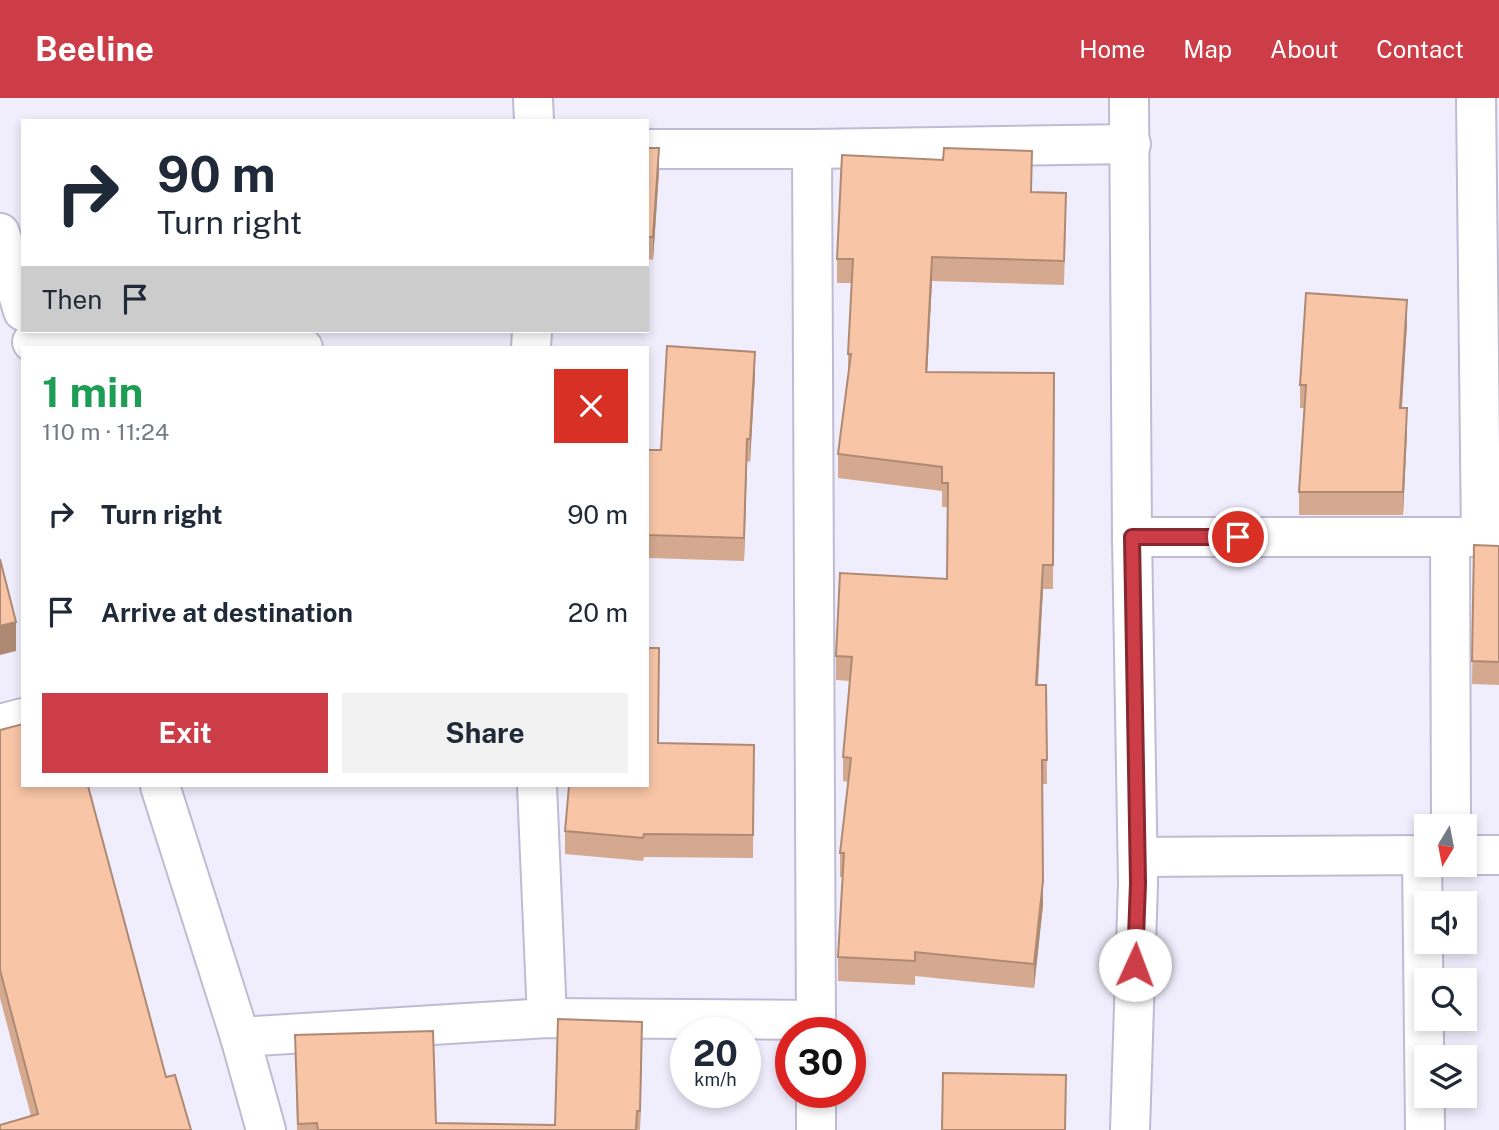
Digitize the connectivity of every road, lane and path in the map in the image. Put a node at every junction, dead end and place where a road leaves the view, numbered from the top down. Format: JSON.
{"nodes":[{"id":1,"x":533,"y":98,"type":"edge"},
{"id":2,"x":1129,"y":98,"type":"edge"},
{"id":3,"x":1476,"y":98,"type":"edge"},
{"id":4,"x":534,"y":119,"type":"edge"},
{"id":5,"x":1131,"y":144,"type":"junction"},
{"id":6,"x":649,"y":149,"type":"edge"},
{"id":7,"x":812,"y":149,"type":"junction"},
{"id":8,"x":0,"y":233,"type":"edge"},
{"id":9,"x":21,"y":305,"type":"edge"},
{"id":10,"x":29,"y":333,"type":"edge"},
{"id":11,"x":266,"y":346,"type":"edge"},
{"id":12,"x":1132,"y":537,"type":"junction"},
{"id":13,"x":1477,"y":537,"type":"edge"},
{"id":14,"x":21,"y":719,"type":"edge"},
{"id":15,"x":0,"y":724,"type":"edge"},
{"id":16,"x":160,"y":787,"type":"edge"},
{"id":17,"x":537,"y":787,"type":"edge"},
{"id":18,"x":1452,"y":814,"type":"edge"},
{"id":19,"x":1414,"y":855,"type":"edge"},
{"id":20,"x":1477,"y":855,"type":"edge"},
{"id":21,"x":1499,"y":855,"type":"edge"},
{"id":22,"x":1138,"y":857,"type":"junction"},
{"id":23,"x":1424,"y":877,"type":"edge"},
{"id":24,"x":816,"y":1017,"type":"edge"},
{"id":25,"x":547,"y":1018,"type":"junction"},
{"id":26,"x":775,"y":1025,"type":"edge"},
{"id":27,"x":240,"y":1037,"type":"junction"},
{"id":28,"x":816,"y":1108,"type":"edge"},
{"id":29,"x":266,"y":1130,"type":"edge"},
{"id":30,"x":816,"y":1130,"type":"edge"},
{"id":31,"x":1130,"y":1130,"type":"edge"},
{"id":32,"x":1424,"y":1130,"type":"edge"}],
"edges":[{"from":1,"to":4,"type":"street"},
{"from":2,"to":5,"type":"street"},
{"from":3,"to":13,"type":"street"},
{"from":5,"to":7,"type":"street"},
{"from":5,"to":12,"type":"street"},
{"from":6,"to":7,"type":"street"},
{"from":7,"to":24,"type":"street"},
{"from":8,"to":9,"type":"street"},
{"from":10,"to":11,"type":"street"},
{"from":12,"to":13,"type":"street"},
{"from":12,"to":22,"type":"street"},
{"from":13,"to":18,"type":"street"},
{"from":14,"to":15,"type":"street"},
{"from":16,"to":27,"type":"street"},
{"from":17,"to":25,"type":"street"},
{"from":19,"to":22,"type":"street"},
{"from":20,"to":21,"type":"street"},
{"from":22,"to":31,"type":"street"},
{"from":23,"to":32,"type":"street"},
{"from":25,"to":26,"type":"street"},
{"from":25,"to":27,"type":"street"},
{"from":27,"to":29,"type":"street"},
{"from":28,"to":30,"type":"street"}]}
